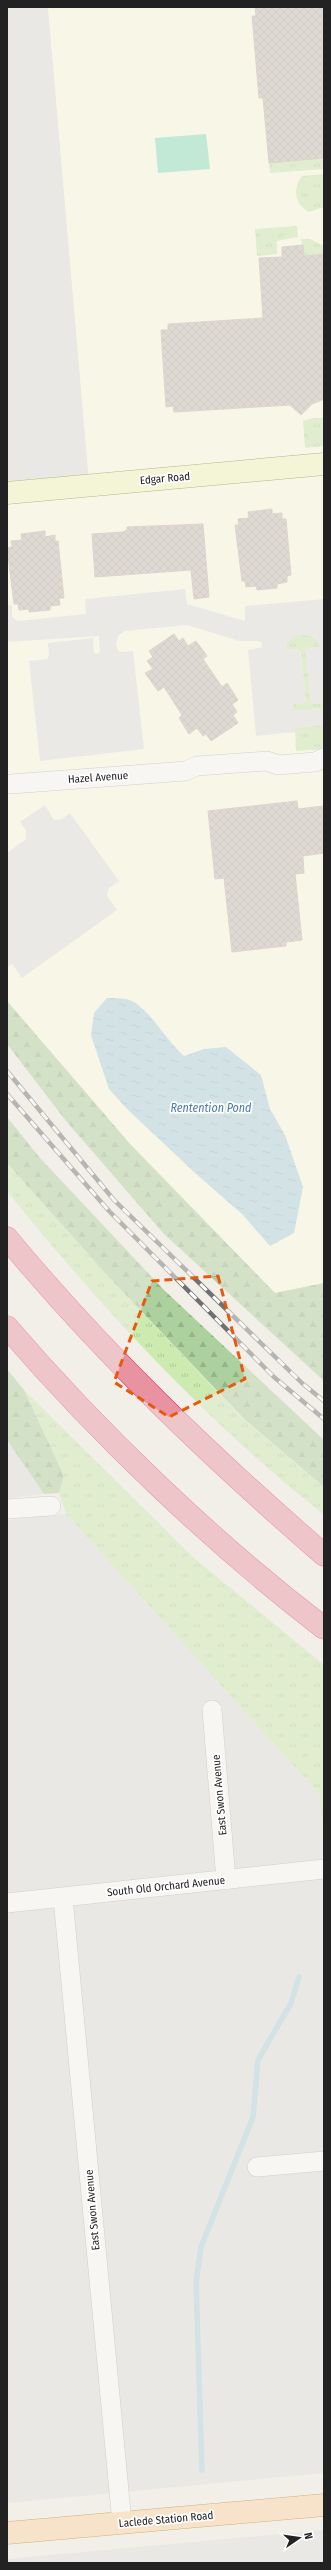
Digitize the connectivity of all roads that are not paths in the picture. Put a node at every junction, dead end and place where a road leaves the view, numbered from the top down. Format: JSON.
{"nodes":[{"id":1,"x":324,"y":464,"type":"edge"},
{"id":2,"x":7,"y":493,"type":"edge"},
{"id":3,"x":321,"y":761,"type":"edge"},
{"id":4,"x":8,"y":783,"type":"edge"},
{"id":5,"x":7,"y":1238,"type":"edge"},
{"id":6,"x":7,"y":1327,"type":"edge"},
{"id":7,"x":51,"y":1506,"type":"dead end"},
{"id":8,"x":7,"y":1509,"type":"edge"},
{"id":9,"x":324,"y":1555,"type":"edge"},
{"id":10,"x":324,"y":1628,"type":"edge"},
{"id":11,"x":212,"y":1710,"type":"dead end"},
{"id":12,"x":324,"y":1870,"type":"edge"},
{"id":13,"x":226,"y":1880,"type":"junction"},
{"id":14,"x":62,"y":1898,"type":"junction"},
{"id":15,"x":7,"y":1903,"type":"edge"},
{"id":16,"x":324,"y":2161,"type":"edge"},
{"id":17,"x":257,"y":2167,"type":"dead end"},
{"id":18,"x":324,"y":2505,"type":"edge"},
{"id":19,"x":122,"y":2523,"type":"junction"},
{"id":20,"x":7,"y":2533,"type":"edge"}],
"edges":[{"from":1,"to":2,"type":"street","name":"Edgar Road"},
{"from":3,"to":4,"type":"street","name":"Hazel Avenue"},
{"from":5,"to":9,"type":"highway"},
{"from":6,"to":10,"type":"highway"},
{"from":7,"to":8,"type":"street"},
{"from":11,"to":13,"type":"street","name":"East Swon Avenue"},
{"from":12,"to":13,"type":"street","name":"South Old Orchard Avenue"},
{"from":13,"to":14,"type":"street","name":"South Old Orchard Avenue"},
{"from":14,"to":15,"type":"street","name":"South Old Orchard Avenue"},
{"from":14,"to":19,"type":"street","name":"East Swon Avenue"},
{"from":16,"to":17,"type":"street"},
{"from":18,"to":19,"type":"main road","name":"Laclede Station Road"},
{"from":19,"to":20,"type":"main road","name":"Laclede Station Road"}]}
